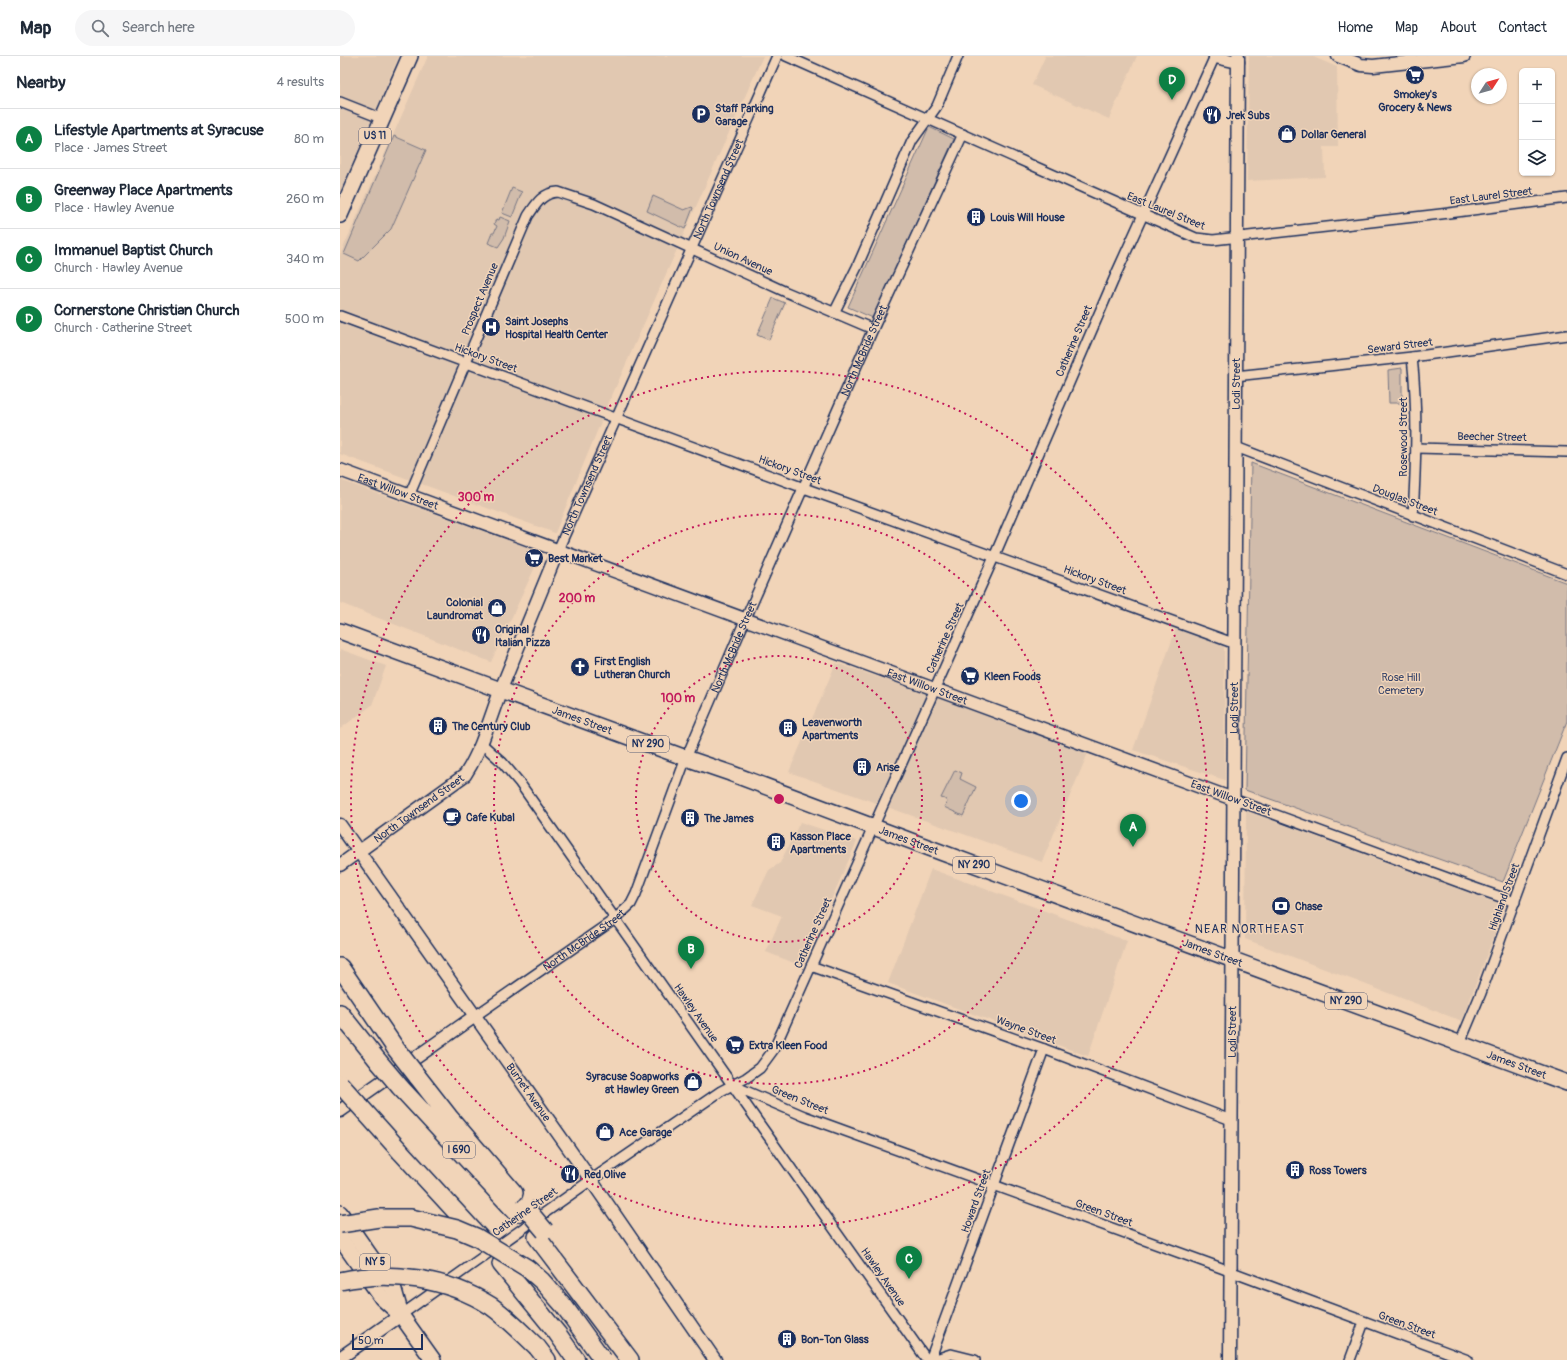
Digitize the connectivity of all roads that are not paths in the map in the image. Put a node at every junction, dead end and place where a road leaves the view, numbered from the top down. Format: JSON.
{"nodes":[{"id":1,"x":410,"y":56,"type":"edge"},
{"id":2,"x":777,"y":56,"type":"edge"},
{"id":3,"x":786,"y":56,"type":"edge"},
{"id":4,"x":958,"y":56,"type":"edge"},
{"id":5,"x":1215,"y":56,"type":"edge"},
{"id":6,"x":1338,"y":56,"type":"edge"},
{"id":7,"x":1464,"y":56,"type":"edge"},
{"id":8,"x":1238,"y":59,"type":"edge"},
{"id":9,"x":1386,"y":61,"type":"edge"},
{"id":10,"x":340,"y":102,"type":"edge"},
{"id":11,"x":383,"y":119,"type":"junction"},
{"id":12,"x":928,"y":119,"type":"junction"},
{"id":13,"x":963,"y":134,"type":"junction"},
{"id":14,"x":558,"y":192,"type":"joint"},
{"id":15,"x":1567,"y":198,"type":"edge"},
{"id":16,"x":340,"y":215,"type":"edge"},
{"id":17,"x":1142,"y":215,"type":"junction"},
{"id":18,"x":1236,"y":238,"type":"junction"},
{"id":19,"x":691,"y":248,"type":"junction"},
{"id":20,"x":834,"y":313,"type":"junction"},
{"id":21,"x":340,"y":316,"type":"edge"},
{"id":22,"x":874,"y":329,"type":"junction"},
{"id":23,"x":1567,"y":335,"type":"edge"},
{"id":24,"x":1412,"y":357,"type":"junction"},
{"id":25,"x":465,"y":363,"type":"junction"},
{"id":26,"x":1235,"y":376,"type":"junction"},
{"id":27,"x":616,"y":417,"type":"junction"},
{"id":28,"x":1236,"y":447,"type":"junction"},
{"id":29,"x":1416,"y":448,"type":"junction"},
{"id":30,"x":1567,"y":452,"type":"edge"},
{"id":31,"x":340,"y":470,"type":"edge"},
{"id":32,"x":804,"y":488,"type":"junction"},
{"id":33,"x":409,"y":496,"type":"junction"},
{"id":34,"x":1413,"y":516,"type":"junction"},
{"id":35,"x":558,"y":550,"type":"junction"},
{"id":36,"x":994,"y":557,"type":"junction"},
{"id":37,"x":1567,"y":574,"type":"edge"},
{"id":38,"x":746,"y":618,"type":"junction"},
{"id":39,"x":340,"y":631,"type":"edge"},
{"id":40,"x":1234,"y":643,"type":"junction"},
{"id":41,"x":935,"y":689,"type":"junction"},
{"id":42,"x":501,"y":690,"type":"junction"},
{"id":43,"x":481,"y":744,"type":"junction"},
{"id":44,"x":686,"y":758,"type":"junction"},
{"id":45,"x":1567,"y":758,"type":"edge"},
{"id":46,"x":1565,"y":771,"type":"edge"},
{"id":47,"x":1233,"y":799,"type":"junction"},
{"id":48,"x":340,"y":824,"type":"edge"},
{"id":49,"x":874,"y":827,"type":"junction"},
{"id":50,"x":359,"y":852,"type":"junction"},
{"id":51,"x":340,"y":865,"type":"edge"},
{"id":52,"x":1515,"y":902,"type":"junction"},
{"id":53,"x":615,"y":920,"type":"junction"},
{"id":54,"x":1232,"y":959,"type":"junction"},
{"id":55,"x":811,"y":966,"type":"junction"},
{"id":56,"x":340,"y":967,"type":"edge"},
{"id":57,"x":340,"y":1012,"type":"edge"},
{"id":58,"x":475,"y":1016,"type":"junction"},
{"id":59,"x":1460,"y":1043,"type":"junction"},
{"id":60,"x":1044,"y":1049,"type":"junction"},
{"id":61,"x":1567,"y":1083,"type":"edge"},
{"id":62,"x":340,"y":1084,"type":"edge"},
{"id":63,"x":732,"y":1085,"type":"junction"},
{"id":64,"x":340,"y":1111,"type":"edge"},
{"id":65,"x":1231,"y":1120,"type":"junction"},
{"id":66,"x":591,"y":1180,"type":"junction"},
{"id":67,"x":994,"y":1186,"type":"junction"},
{"id":68,"x":521,"y":1210,"type":"junction"},
{"id":69,"x":340,"y":1213,"type":"edge"},
{"id":70,"x":340,"y":1224,"type":"edge"},
{"id":71,"x":340,"y":1238,"type":"edge"},
{"id":72,"x":1230,"y":1271,"type":"junction"},
{"id":73,"x":340,"y":1282,"type":"edge"},
{"id":74,"x":401,"y":1315,"type":"junction"},
{"id":75,"x":1364,"y":1322,"type":"junction"},
{"id":76,"x":625,"y":1353,"type":"edge"},
{"id":77,"x":344,"y":1354,"type":"edge"},
{"id":78,"x":1442,"y":1356,"type":"edge"},
{"id":79,"x":433,"y":1360,"type":"edge"},
{"id":80,"x":547,"y":1360,"type":"edge"},
{"id":81,"x":576,"y":1360,"type":"edge"},
{"id":82,"x":603,"y":1360,"type":"edge"},
{"id":83,"x":715,"y":1360,"type":"edge"},
{"id":84,"x":929,"y":1360,"type":"edge"},
{"id":85,"x":933,"y":1360,"type":"edge"},
{"id":86,"x":976,"y":1360,"type":"edge"},
{"id":87,"x":1230,"y":1360,"type":"edge"},
{"id":88,"x":1350,"y":1360,"type":"edge"},
{"id":89,"x":1468,"y":1360,"type":"edge"}],
"edges":[{"from":1,"to":11,"type":"main road","number":"US 11"},
{"from":2,"to":19,"type":"street","name":"North Townsend Street"},
{"from":3,"to":12,"type":"street","name":"East Laurel Street"},
{"from":4,"to":12,"type":"street"},
{"from":5,"to":8,"type":"street"},
{"from":5,"to":17,"type":"street","name":"Catherine Street"},
{"from":6,"to":9,"type":"street"},
{"from":7,"to":9,"type":"street"},
{"from":8,"to":18,"type":"street","name":"Lodi Street"},
{"from":10,"to":11,"type":"street"},
{"from":11,"to":16,"type":"main road","number":"US 11"},
{"from":12,"to":13,"type":"street","name":"East Laurel Street"},
{"from":12,"to":20,"type":"street"},
{"from":13,"to":17,"type":"street","name":"East Laurel Street"},
{"from":13,"to":22,"type":"street","name":"North McBride Street"},
{"from":14,"to":19,"type":"street","name":"Union Avenue"},
{"from":14,"to":25,"type":"street","name":"Prospect Avenue"},
{"from":15,"to":18,"type":"street","name":"East Laurel Street"},
{"from":17,"to":18,"type":"street","name":"East Laurel Street"},
{"from":17,"to":36,"type":"street","name":"Catherine Street"},
{"from":18,"to":26,"type":"street","name":"Lodi Street"},
{"from":19,"to":20,"type":"street","name":"Union Avenue"},
{"from":19,"to":27,"type":"street","name":"North Townsend Street"},
{"from":20,"to":22,"type":"street","name":"Union Avenue"},
{"from":21,"to":25,"type":"street","name":"Hickory Street"},
{"from":22,"to":32,"type":"street","name":"North McBride Street"},
{"from":23,"to":24,"type":"street","name":"Seward Street"},
{"from":24,"to":26,"type":"street","name":"Seward Street"},
{"from":24,"to":29,"type":"street","name":"Rosewood Street"},
{"from":25,"to":27,"type":"street","name":"Hickory Street"},
{"from":25,"to":33,"type":"street","name":"Prospect Avenue"},
{"from":26,"to":28,"type":"street","name":"Lodi Street"},
{"from":27,"to":32,"type":"street","name":"Hickory Street"},
{"from":27,"to":35,"type":"street","name":"North Townsend Street"},
{"from":28,"to":34,"type":"street","name":"Douglas Street"},
{"from":28,"to":40,"type":"street","name":"Lodi Street"},
{"from":29,"to":30,"type":"street","name":"Beecher Street"},
{"from":29,"to":34,"type":"street","name":"Rosewood Street"},
{"from":31,"to":33,"type":"street","name":"East Willow Street"},
{"from":32,"to":36,"type":"street","name":"Hickory Street"},
{"from":32,"to":38,"type":"street","name":"North McBride Street"},
{"from":33,"to":35,"type":"street","name":"East Willow Street"},
{"from":34,"to":37,"type":"street","name":"Douglas Street"},
{"from":35,"to":38,"type":"street","name":"East Willow Street"},
{"from":35,"to":42,"type":"street","name":"North Townsend Street"},
{"from":36,"to":40,"type":"street","name":"Hickory Street"},
{"from":36,"to":41,"type":"street","name":"Catherine Street"},
{"from":38,"to":41,"type":"street","name":"East Willow Street"},
{"from":38,"to":44,"type":"street","name":"North McBride Street"},
{"from":39,"to":42,"type":"main road","name":"James Street","number":"NY 290"},
{"from":40,"to":47,"type":"street","name":"Lodi Street"},
{"from":41,"to":47,"type":"street","name":"East Willow Street"},
{"from":41,"to":49,"type":"street","name":"Catherine Street"},
{"from":42,"to":43,"type":"street","name":"North Townsend Street"},
{"from":42,"to":44,"type":"main road","name":"James Street","number":"NY 290"},
{"from":43,"to":50,"type":"street","name":"North Townsend Street"},
{"from":43,"to":53,"type":"street","name":"Hawley Avenue"},
{"from":44,"to":49,"type":"main road","name":"James Street","number":"NY 290"},
{"from":44,"to":53,"type":"street","name":"North McBride Street"},
{"from":45,"to":46,"type":"street","name":"Highland Street"},
{"from":46,"to":52,"type":"street","name":"Highland Street"},
{"from":47,"to":52,"type":"street","name":"East Willow Street"},
{"from":47,"to":54,"type":"street","name":"Lodi Street"},
{"from":48,"to":50,"type":"street","name":"Burnet Avenue"},
{"from":49,"to":54,"type":"main road","name":"James Street","number":"NY 290"},
{"from":49,"to":55,"type":"street","name":"Catherine Street"},
{"from":50,"to":51,"type":"street","name":"North Townsend Street"},
{"from":50,"to":58,"type":"street","name":"Burnet Avenue"},
{"from":52,"to":59,"type":"street","name":"Highland Street"},
{"from":53,"to":58,"type":"street","name":"North McBride Street"},
{"from":53,"to":63,"type":"street","name":"Hawley Avenue"},
{"from":54,"to":59,"type":"main road","name":"James Street","number":"NY 290"},
{"from":54,"to":65,"type":"street","name":"Lodi Street"},
{"from":55,"to":60,"type":"street","name":"Wayne Street"},
{"from":55,"to":63,"type":"street","name":"Catherine Street"},
{"from":56,"to":68,"type":"highway","bridge":true},
{"from":57,"to":68,"type":"highway","number":"I 690","bridge":true},
{"from":58,"to":64,"type":"street","name":"North McBride Street"},
{"from":58,"to":66,"type":"street","name":"Burnet Avenue"},
{"from":59,"to":61,"type":"main road","name":"James Street","number":"NY 290"},
{"from":60,"to":65,"type":"street","name":"Wayne Street"},
{"from":60,"to":67,"type":"street","name":"Howard Street"},
{"from":62,"to":81,"type":"highway","bridge":true},
{"from":63,"to":66,"type":"street","name":"Catherine Street"},
{"from":63,"to":67,"type":"street","name":"Green Street"},
{"from":63,"to":84,"type":"street","name":"Hawley Avenue"},
{"from":65,"to":72,"type":"street","name":"Lodi Street"},
{"from":66,"to":74,"type":"street","name":"Catherine Street"},
{"from":66,"to":83,"type":"street","name":"Burnet Avenue"},
{"from":67,"to":72,"type":"street","name":"Green Street"},
{"from":67,"to":84,"type":"street","name":"Howard Street"},
{"from":68,"to":76,"type":"highway","number":"I 690"},
{"from":69,"to":74,"type":"main road","number":"NY 5"},
{"from":70,"to":82,"type":"highway","bridge":true},
{"from":71,"to":74,"type":"main road","number":"NY 5"},
{"from":72,"to":75,"type":"street","name":"Green Street"},
{"from":72,"to":87,"type":"street","name":"Lodi Street"},
{"from":73,"to":80,"type":"highway","bridge":true},
{"from":74,"to":77,"type":"street"},
{"from":74,"to":79,"type":"main road","number":"NY 5"},
{"from":75,"to":78,"type":"street","name":"Green Street"},
{"from":75,"to":88,"type":"street"},
{"from":78,"to":89,"type":"street","name":"Green Street"},
{"from":85,"to":86,"type":"street"}]}
